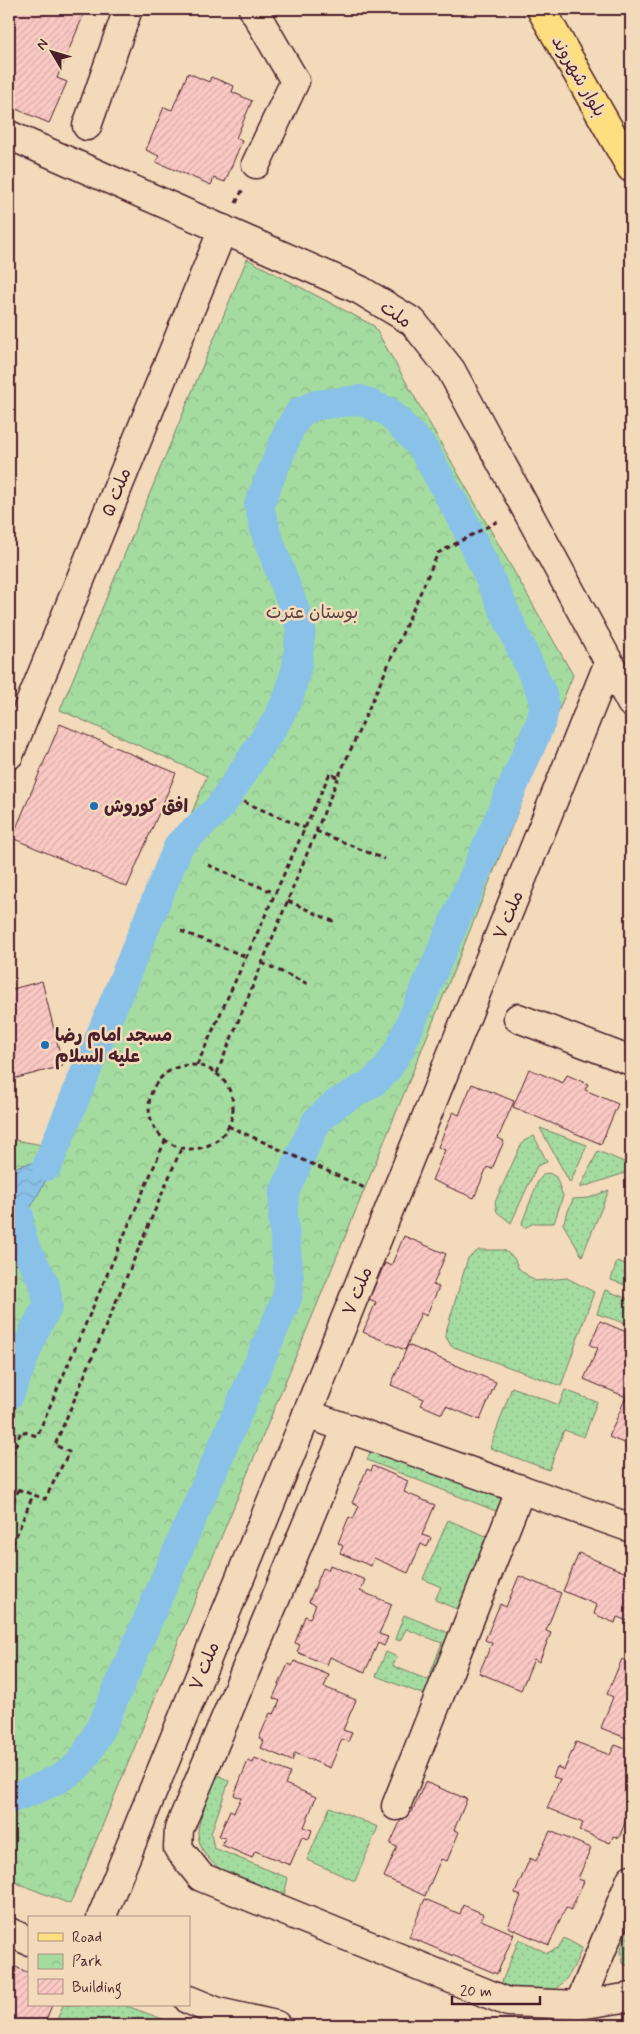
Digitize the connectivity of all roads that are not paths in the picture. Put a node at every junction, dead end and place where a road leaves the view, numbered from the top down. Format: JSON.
{"nodes":[{"id":1,"x":128,"y":9,"type":"edge"},
{"id":2,"x":253,"y":9,"type":"edge"},
{"id":3,"x":541,"y":9,"type":"edge"},
{"id":4,"x":87,"y":126,"type":"dead end"},
{"id":5,"x":9,"y":135,"type":"edge"},
{"id":6,"x":256,"y":164,"type":"road end"},
{"id":7,"x":631,"y":168,"type":"edge"},
{"id":8,"x":223,"y":229,"type":"junction"},
{"id":9,"x":609,"y":662,"type":"junction"},
{"id":10,"x":631,"y":703,"type":"edge"},
{"id":11,"x":9,"y":755,"type":"edge"},
{"id":12,"x":518,"y":1018,"type":"dead end"},
{"id":13,"x":631,"y":1061,"type":"edge"},
{"id":14,"x":307,"y":1414,"type":"junction"},
{"id":15,"x":347,"y":1428,"type":"junction"},
{"id":16,"x":521,"y":1489,"type":"junction"},
{"id":17,"x":631,"y":1528,"type":"edge"},
{"id":18,"x":396,"y":1806,"type":"dead end"},
{"id":19,"x":631,"y":1879,"type":"edge"},
{"id":20,"x":102,"y":1916,"type":"edge"},
{"id":21,"x":9,"y":1932,"type":"edge"},
{"id":22,"x":28,"y":1941,"type":"edge"},
{"id":23,"x":631,"y":1997,"type":"edge"},
{"id":24,"x":190,"y":2000,"type":"edge"},
{"id":25,"x":579,"y":2004,"type":"junction"},
{"id":26,"x":276,"y":2025,"type":"edge"}],
"edges":[{"from":1,"to":4,"type":"street"},
{"from":2,"to":6,"type":"street"},
{"from":3,"to":7,"type":"main road","name":"بلوار شهروند"},
{"from":5,"to":8,"type":"street","name":"ملت"},
{"from":8,"to":9,"type":"street","name":"ملت"},
{"from":8,"to":11,"type":"street","name":"ملت ۵"},
{"from":9,"to":10,"type":"street","name":"ملت"},
{"from":9,"to":14,"type":"street","name":"ملت ۷"},
{"from":12,"to":13,"type":"street"},
{"from":14,"to":15,"type":"street"},
{"from":14,"to":20,"type":"street","name":"ملت ۷"},
{"from":15,"to":16,"type":"street"},
{"from":15,"to":25,"type":"street"},
{"from":16,"to":17,"type":"street"},
{"from":16,"to":18,"type":"street"},
{"from":19,"to":25,"type":"street"},
{"from":21,"to":22,"type":"street"},
{"from":23,"to":25,"type":"street"},
{"from":24,"to":26,"type":"street"}]}
